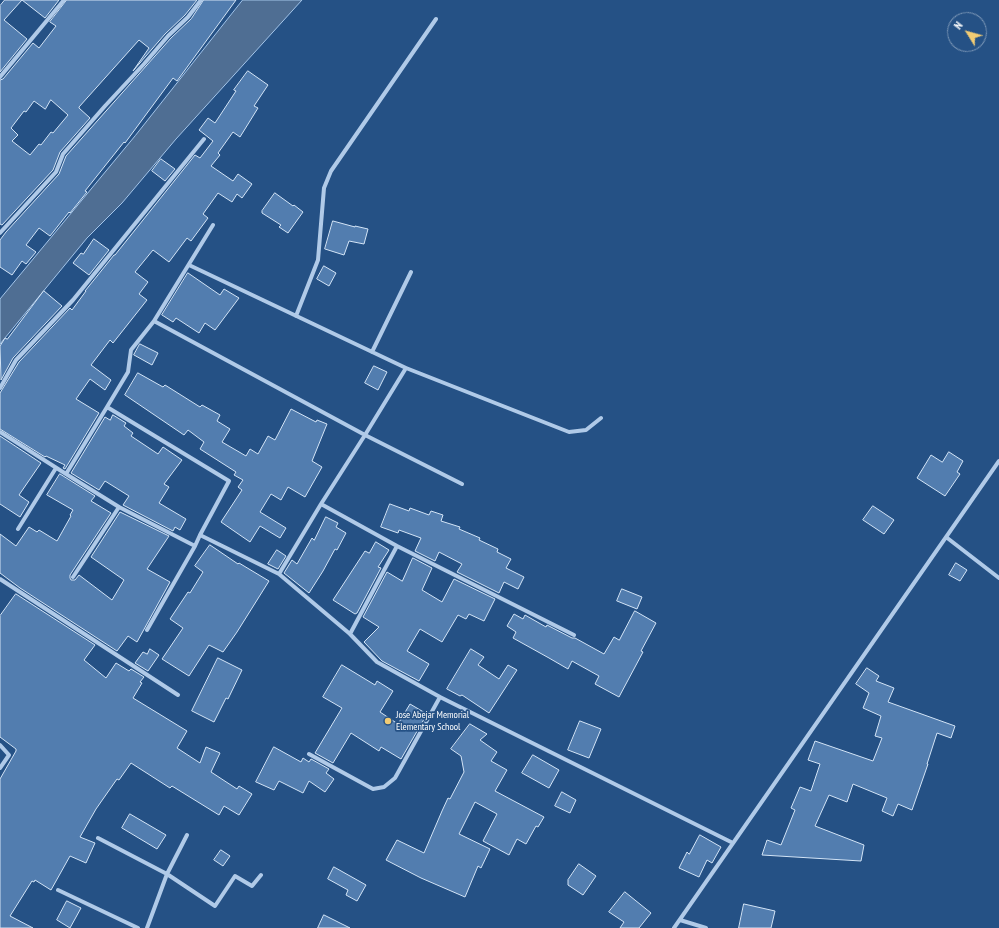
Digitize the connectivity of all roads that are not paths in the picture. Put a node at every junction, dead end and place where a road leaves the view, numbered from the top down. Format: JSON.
{"nodes":[{"id":1,"x":64,"y":0,"type":"edge"},
{"id":2,"x":201,"y":0,"type":"edge"},
{"id":3,"x":436,"y":19,"type":"dead end"},
{"id":4,"x":0,"y":77,"type":"edge"},
{"id":5,"x":204,"y":139,"type":"dead end"},
{"id":6,"x":213,"y":225,"type":"dead end"},
{"id":7,"x":0,"y":234,"type":"edge"},
{"id":8,"x":189,"y":265,"type":"junction"},
{"id":9,"x":411,"y":272,"type":"dead end"},
{"id":10,"x":296,"y":316,"type":"junction"},
{"id":11,"x":154,"y":321,"type":"junction"},
{"id":12,"x":372,"y":352,"type":"junction"},
{"id":13,"x":406,"y":368,"type":"junction"},
{"id":14,"x":0,"y":388,"type":"edge"},
{"id":15,"x":107,"y":407,"type":"junction"},
{"id":16,"x":601,"y":418,"type":"dead end"},
{"id":17,"x":0,"y":432,"type":"edge"},
{"id":18,"x":365,"y":435,"type":"junction"},
{"id":19,"x":999,"y":461,"type":"edge"},
{"id":20,"x":56,"y":468,"type":"junction"},
{"id":21,"x":66,"y":474,"type":"junction"},
{"id":22,"x":462,"y":484,"type":"dead end"},
{"id":23,"x":321,"y":504,"type":"junction"},
{"id":24,"x":119,"y":507,"type":"junction"},
{"id":25,"x":18,"y":529,"type":"dead end"},
{"id":26,"x":200,"y":536,"type":"junction"},
{"id":27,"x":946,"y":537,"type":"junction"},
{"id":28,"x":195,"y":546,"type":"junction"},
{"id":29,"x":397,"y":546,"type":"junction"},
{"id":30,"x":279,"y":574,"type":"junction"},
{"id":31,"x":73,"y":577,"type":"dead end"},
{"id":32,"x":999,"y":578,"type":"edge"},
{"id":33,"x":0,"y":579,"type":"edge"},
{"id":34,"x":147,"y":630,"type":"dead end"},
{"id":35,"x":350,"y":634,"type":"junction"},
{"id":36,"x":574,"y":635,"type":"dead end"},
{"id":37,"x":178,"y":695,"type":"dead end"},
{"id":38,"x":440,"y":698,"type":"junction"},
{"id":39,"x":0,"y":745,"type":"edge"},
{"id":40,"x":309,"y":754,"type":"dead end"},
{"id":41,"x":0,"y":768,"type":"edge"},
{"id":42,"x":186,"y":835,"type":"dead end"},
{"id":43,"x":98,"y":838,"type":"dead end"},
{"id":44,"x":733,"y":843,"type":"junction"},
{"id":45,"x":167,"y":874,"type":"junction"},
{"id":46,"x":261,"y":875,"type":"dead end"},
{"id":47,"x":58,"y":890,"type":"dead end"},
{"id":48,"x":680,"y":920,"type":"junction"},
{"id":49,"x":138,"y":928,"type":"edge"},
{"id":50,"x":147,"y":928,"type":"edge"},
{"id":51,"x":674,"y":928,"type":"edge"},
{"id":52,"x":706,"y":928,"type":"edge"}],
"edges":[{"from":1,"to":4,"type":"street"},
{"from":2,"to":7,"type":"street"},
{"from":3,"to":10,"type":"street"},
{"from":5,"to":14,"type":"street"},
{"from":6,"to":8,"type":"street"},
{"from":8,"to":10,"type":"street"},
{"from":8,"to":11,"type":"street"},
{"from":9,"to":12,"type":"street"},
{"from":10,"to":12,"type":"street"},
{"from":11,"to":15,"type":"street"},
{"from":11,"to":18,"type":"street"},
{"from":12,"to":13,"type":"street"},
{"from":13,"to":16,"type":"street"},
{"from":13,"to":18,"type":"street"},
{"from":15,"to":21,"type":"street"},
{"from":15,"to":26,"type":"street"},
{"from":17,"to":20,"type":"street"},
{"from":18,"to":22,"type":"street"},
{"from":18,"to":23,"type":"street"},
{"from":19,"to":27,"type":"street"},
{"from":20,"to":21,"type":"street"},
{"from":20,"to":25,"type":"street"},
{"from":21,"to":24,"type":"street"},
{"from":23,"to":29,"type":"street"},
{"from":23,"to":30,"type":"street"},
{"from":24,"to":28,"type":"street"},
{"from":24,"to":31,"type":"street"},
{"from":26,"to":28,"type":"street"},
{"from":26,"to":30,"type":"street"},
{"from":27,"to":32,"type":"street"},
{"from":27,"to":44,"type":"street"},
{"from":28,"to":34,"type":"street"},
{"from":29,"to":35,"type":"street"},
{"from":29,"to":36,"type":"street"},
{"from":30,"to":35,"type":"street"},
{"from":33,"to":37,"type":"street"},
{"from":35,"to":38,"type":"street"},
{"from":38,"to":40,"type":"street"},
{"from":38,"to":44,"type":"street"},
{"from":39,"to":41,"type":"street"},
{"from":42,"to":45,"type":"street"},
{"from":43,"to":45,"type":"street"},
{"from":44,"to":48,"type":"street"},
{"from":45,"to":46,"type":"street"},
{"from":45,"to":50,"type":"street"},
{"from":47,"to":49,"type":"street"},
{"from":48,"to":51,"type":"street"},
{"from":48,"to":52,"type":"street"}]}
